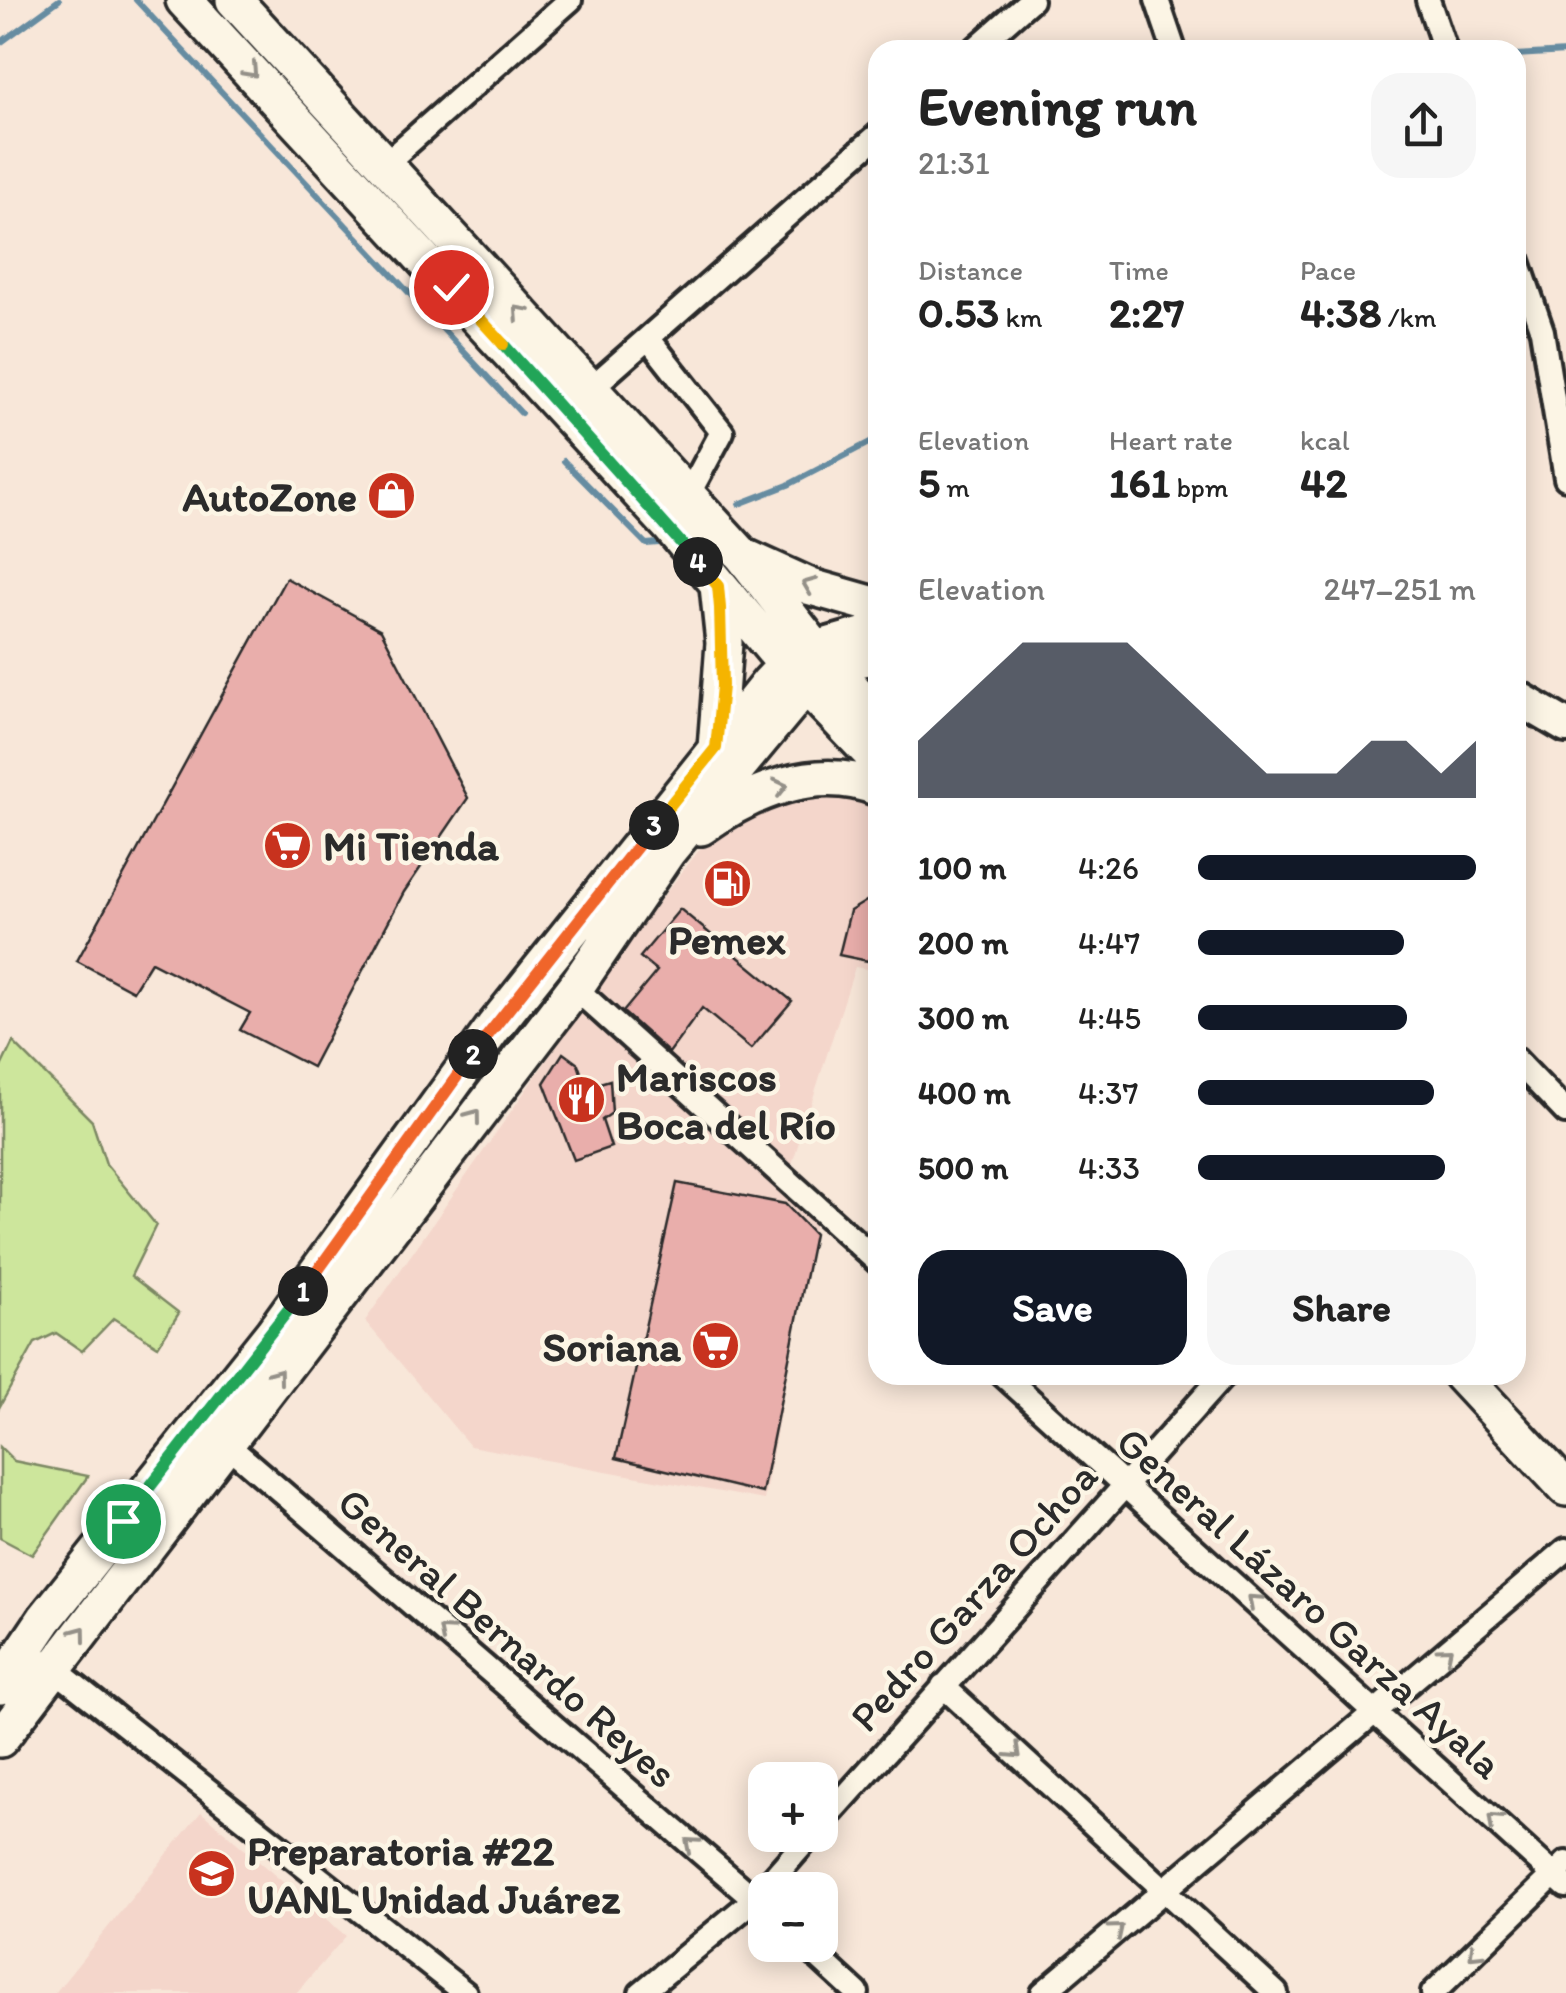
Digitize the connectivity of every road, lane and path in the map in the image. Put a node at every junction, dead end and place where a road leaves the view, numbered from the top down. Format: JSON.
{"nodes":[{"id":1,"x":184,"y":0,"type":"edge"},
{"id":2,"x":234,"y":0,"type":"edge"},
{"id":3,"x":570,"y":0,"type":"edge"},
{"id":4,"x":1031,"y":0,"type":"edge"},
{"id":5,"x":1157,"y":0,"type":"edge"},
{"id":6,"x":1428,"y":0,"type":"edge"},
{"id":7,"x":985,"y":40,"type":"edge"},
{"id":8,"x":1171,"y":40,"type":"edge"},
{"id":9,"x":1442,"y":40,"type":"edge"},
{"id":10,"x":868,"y":145,"type":"edge"},
{"id":11,"x":328,"y":154,"type":"junction"},
{"id":12,"x":386,"y":163,"type":"junction"},
{"id":13,"x":400,"y":230,"type":"junction"},
{"id":14,"x":1526,"y":284,"type":"edge"},
{"id":15,"x":648,"y":338,"type":"junction"},
{"id":16,"x":580,"y":406,"type":"junction"},
{"id":17,"x":1566,"y":478,"type":"edge"},
{"id":18,"x":687,"y":497,"type":"junction"},
{"id":19,"x":743,"y":556,"type":"junction"},
{"id":20,"x":718,"y":586,"type":"junction"},
{"id":21,"x":868,"y":603,"type":"edge"},
{"id":22,"x":868,"y":635,"type":"edge"},
{"id":23,"x":868,"y":658,"type":"edge"},
{"id":24,"x":810,"y":667,"type":"junction"},
{"id":25,"x":1526,"y":702,"type":"edge"},
{"id":26,"x":868,"y":710,"type":"edge"},
{"id":27,"x":1566,"y":726,"type":"edge"},
{"id":28,"x":868,"y":747,"type":"edge"},
{"id":29,"x":716,"y":748,"type":"junction"},
{"id":30,"x":868,"y":786,"type":"edge"},
{"id":31,"x":668,"y":851,"type":"junction"},
{"id":32,"x":575,"y":988,"type":"junction"},
{"id":33,"x":494,"y":1027,"type":"junction"},
{"id":34,"x":524,"y":1051,"type":"junction"},
{"id":35,"x":1526,"y":1070,"type":"edge"},
{"id":36,"x":1566,"y":1112,"type":"edge"},
{"id":37,"x":868,"y":1253,"type":"edge"},
{"id":38,"x":1014,"y":1385,"type":"edge"},
{"id":39,"x":1215,"y":1385,"type":"edge"},
{"id":40,"x":1470,"y":1385,"type":"edge"},
{"id":41,"x":213,"y":1433,"type":"junction"},
{"id":42,"x":1123,"y":1484,"type":"junction"},
{"id":43,"x":1566,"y":1488,"type":"edge"},
{"id":44,"x":1566,"y":1550,"type":"edge"},
{"id":45,"x":31,"y":1645,"type":"edge"},
{"id":46,"x":0,"y":1686,"type":"edge"},
{"id":47,"x":943,"y":1686,"type":"junction"},
{"id":48,"x":1376,"y":1712,"type":"junction"},
{"id":49,"x":0,"y":1739,"type":"edge"},
{"id":50,"x":838,"y":1805,"type":"edge"},
{"id":51,"x":1562,"y":1875,"type":"edge"},
{"id":52,"x":1163,"y":1891,"type":"junction"},
{"id":53,"x":748,"y":1893,"type":"edge"},
{"id":54,"x":748,"y":1912,"type":"edge"},
{"id":55,"x":823,"y":1962,"type":"edge"},
{"id":56,"x":465,"y":1993,"type":"edge"},
{"id":57,"x":640,"y":1993,"type":"edge"},
{"id":58,"x":857,"y":1993,"type":"edge"},
{"id":59,"x":1042,"y":1993,"type":"edge"},
{"id":60,"x":1276,"y":1993,"type":"edge"},
{"id":61,"x":1433,"y":1993,"type":"edge"}],
"edges":[{"from":1,"to":11,"type":"main road","one_way":true},
{"from":2,"to":12,"type":"main road"},
{"from":3,"to":12,"type":"street"},
{"from":4,"to":7,"type":"street"},
{"from":5,"to":8,"type":"street"},
{"from":6,"to":9,"type":"street"},
{"from":10,"to":15,"type":"street"},
{"from":11,"to":12,"type":"main road"},
{"from":11,"to":13,"type":"main road"},
{"from":12,"to":13,"type":"main road"},
{"from":16,"to":12,"type":"main road","one_way":true},
{"from":13,"to":16,"type":"main road"},
{"from":14,"to":17,"type":"street"},
{"from":15,"to":16,"type":"street"},
{"from":15,"to":18,"type":"street"},
{"from":16,"to":18,"type":"main road"},
{"from":16,"to":20,"type":"main road"},
{"from":18,"to":19,"type":"main road"},
{"from":21,"to":19,"type":"main road","one_way":true},
{"from":19,"to":24,"type":"main road"},
{"from":20,"to":24,"type":"main road"},
{"from":20,"to":29,"type":"main road"},
{"from":22,"to":24,"type":"main road"},
{"from":23,"to":24,"type":"main road"},
{"from":24,"to":26,"type":"main road"},
{"from":24,"to":28,"type":"main road"},
{"from":24,"to":29,"type":"main road"},
{"from":24,"to":31,"type":"main road"},
{"from":25,"to":27,"type":"main road"},
{"from":29,"to":33,"type":"main road"},
{"from":31,"to":30,"type":"main road","one_way":true},
{"from":31,"to":32,"type":"main road"},
{"from":32,"to":34,"type":"main road"},
{"from":32,"to":37,"type":"street"},
{"from":33,"to":34,"type":"main road"},
{"from":33,"to":41,"type":"main road"},
{"from":41,"to":34,"type":"main road","one_way":true},
{"from":35,"to":36,"type":"street"},
{"from":38,"to":42,"type":"street","name":"General Lázaro Garza Ayala"},
{"from":39,"to":42,"type":"street","name":"Pedro Garza Ochoa"},
{"from":40,"to":43,"type":"main road"},
{"from":45,"to":41,"type":"main road","one_way":true},
{"from":41,"to":45,"type":"main road"},
{"from":53,"to":41,"type":"street","name":"General Bernardo Reyes","one_way":true},
{"from":42,"to":47,"type":"street","name":"Pedro Garza Ochoa"},
{"from":48,"to":42,"type":"street","name":"General Lázaro Garza Ayala","one_way":true},
{"from":48,"to":44,"type":"street","one_way":true},
{"from":45,"to":46,"type":"main road"},
{"from":45,"to":49,"type":"main road"},
{"from":45,"to":56,"type":"street"},
{"from":47,"to":50,"type":"street","name":"Pedro Garza Ochoa"},
{"from":47,"to":52,"type":"street","one_way":true},
{"from":51,"to":48,"type":"street","name":"General Lázaro Garza Ayala","one_way":true},
{"from":48,"to":52,"type":"street"},
{"from":51,"to":61,"type":"street","one_way":true},
{"from":59,"to":52,"type":"street","one_way":true},
{"from":52,"to":60,"type":"street"},
{"from":54,"to":57,"type":"street"},
{"from":55,"to":58,"type":"street"}]}
